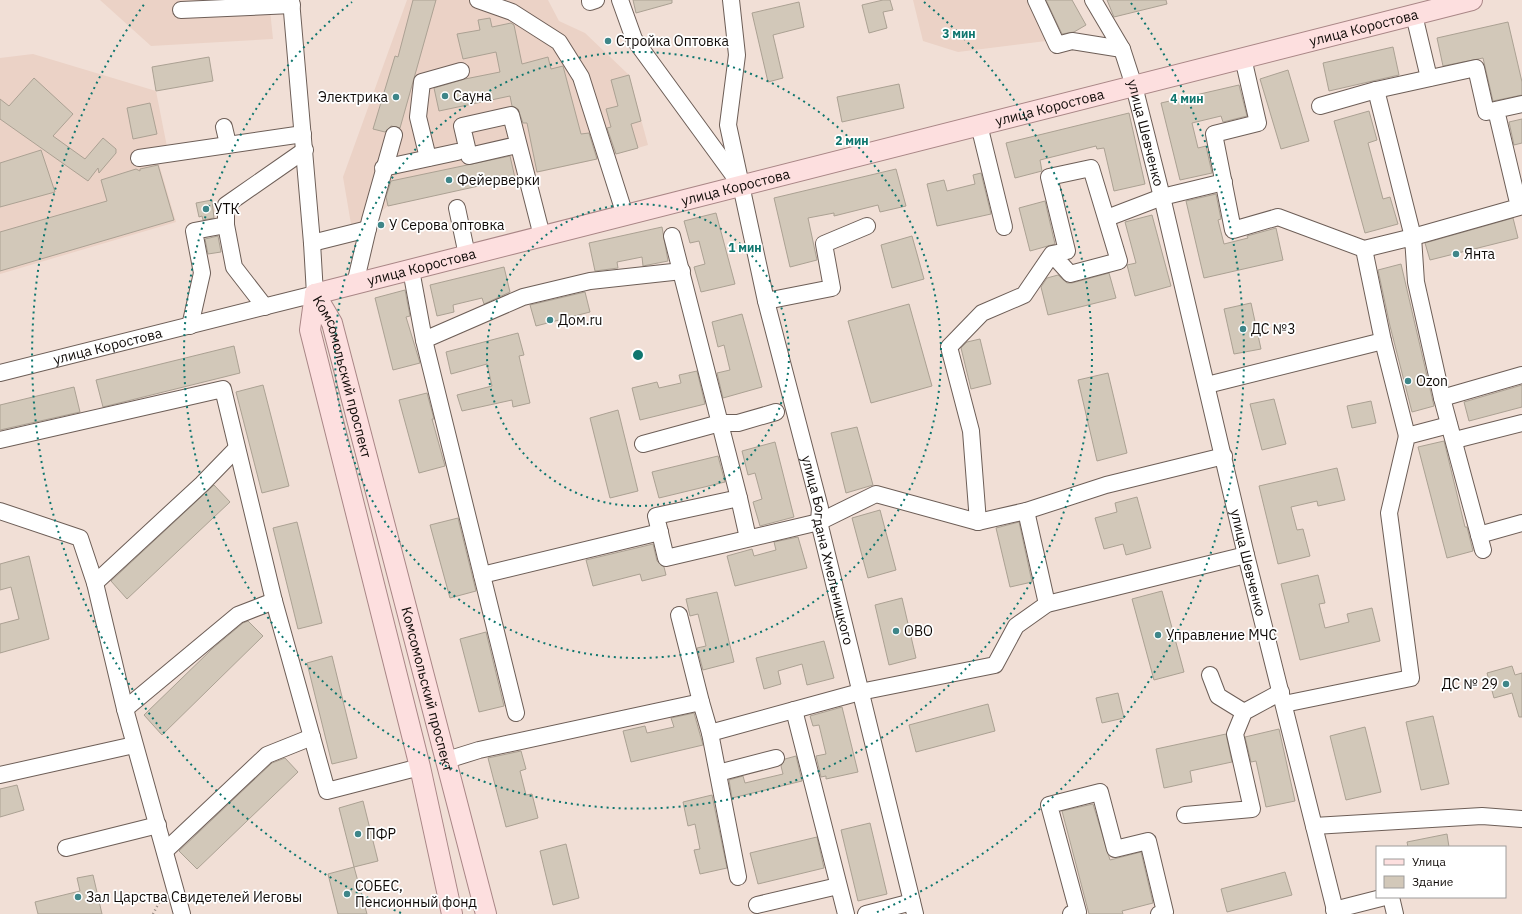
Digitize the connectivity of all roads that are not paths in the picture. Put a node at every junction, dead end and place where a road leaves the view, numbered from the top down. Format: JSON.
{"nodes":[{"id":1,"x":478,"y":0,"type":"edge"},
{"id":2,"x":590,"y":0,"type":"edge"},
{"id":3,"x":596,"y":0,"type":"edge"},
{"id":4,"x":620,"y":0,"type":"edge"},
{"id":5,"x":731,"y":0,"type":"edge"},
{"id":6,"x":1036,"y":0,"type":"edge"},
{"id":7,"x":1093,"y":0,"type":"edge"},
{"id":8,"x":1472,"y":0,"type":"edge"},
{"id":9,"x":292,"y":3,"type":"edge"},
{"id":10,"x":181,"y":10,"type":"dead end"},
{"id":11,"x":1414,"y":15,"type":"junction"},
{"id":12,"x":1122,"y":49,"type":"junction"},
{"id":13,"x":1243,"y":58,"type":"junction"},
{"id":14,"x":461,"y":70,"type":"dead end"},
{"id":15,"x":1429,"y":78,"type":"junction"},
{"id":16,"x":1134,"y":86,"type":"junction"},
{"id":17,"x":1376,"y":90,"type":"junction"},
{"id":18,"x":1522,"y":104,"type":"edge"},
{"id":19,"x":1320,"y":106,"type":"dead end"},
{"id":20,"x":1496,"y":110,"type":"junction"},
{"id":21,"x":979,"y":125,"type":"junction"},
{"id":22,"x":224,"y":127,"type":"dead end"},
{"id":23,"x":304,"y":134,"type":"junction"},
{"id":24,"x":394,"y":135,"type":"dead end"},
{"id":25,"x":228,"y":144,"type":"junction"},
{"id":26,"x":517,"y":145,"type":"dead end"},
{"id":27,"x":305,"y":150,"type":"junction"},
{"id":28,"x":458,"y":152,"type":"dead end"},
{"id":29,"x":139,"y":158,"type":"dead end"},
{"id":30,"x":428,"y":158,"type":"junction"},
{"id":31,"x":383,"y":168,"type":"junction"},
{"id":32,"x":1224,"y":182,"type":"junction"},
{"id":33,"x":741,"y":186,"type":"junction"},
{"id":34,"x":1162,"y":197,"type":"junction"},
{"id":35,"x":457,"y":208,"type":"dead end"},
{"id":36,"x":1521,"y":213,"type":"edge"},
{"id":37,"x":625,"y":215,"type":"junction"},
{"id":38,"x":1107,"y":218,"type":"junction"},
{"id":39,"x":226,"y":225,"type":"junction"},
{"id":40,"x":867,"y":226,"type":"dead end"},
{"id":41,"x":1004,"y":227,"type":"dead end"},
{"id":42,"x":368,"y":229,"type":"junction"},
{"id":43,"x":542,"y":236,"type":"junction"},
{"id":44,"x":672,"y":236,"type":"dead end"},
{"id":45,"x":1413,"y":237,"type":"junction"},
{"id":46,"x":312,"y":243,"type":"junction"},
{"id":47,"x":1364,"y":249,"type":"junction"},
{"id":48,"x":1052,"y":254,"type":"junction"},
{"id":49,"x":467,"y":256,"type":"junction"},
{"id":50,"x":411,"y":270,"type":"junction"},
{"id":51,"x":682,"y":271,"type":"junction"},
{"id":52,"x":355,"y":284,"type":"junction"},
{"id":53,"x":315,"y":294,"type":"junction"},
{"id":54,"x":766,"y":301,"type":"junction"},
{"id":55,"x":265,"y":307,"type":"junction"},
{"id":56,"x":190,"y":326,"type":"junction"},
{"id":57,"x":424,"y":340,"type":"junction"},
{"id":58,"x":1383,"y":341,"type":"junction"},
{"id":59,"x":0,"y":373,"type":"edge"},
{"id":60,"x":1522,"y":375,"type":"edge"},
{"id":61,"x":1207,"y":385,"type":"junction"},
{"id":62,"x":1442,"y":398,"type":"junction"},
{"id":63,"x":776,"y":412,"type":"dead end"},
{"id":64,"x":720,"y":422,"type":"junction"},
{"id":65,"x":1522,"y":423,"type":"edge"},
{"id":66,"x":1449,"y":425,"type":"junction"},
{"id":67,"x":1407,"y":436,"type":"junction"},
{"id":68,"x":0,"y":440,"type":"edge"},
{"id":69,"x":1455,"y":440,"type":"junction"},
{"id":70,"x":643,"y":444,"type":"dead end"},
{"id":71,"x":236,"y":449,"type":"junction"},
{"id":72,"x":1224,"y":456,"type":"junction"},
{"id":73,"x":739,"y":498,"type":"junction"},
{"id":74,"x":0,"y":511,"type":"edge"},
{"id":75,"x":1026,"y":511,"type":"junction"},
{"id":76,"x":819,"y":522,"type":"junction"},
{"id":77,"x":978,"y":522,"type":"junction"},
{"id":78,"x":1522,"y":523,"type":"edge"},
{"id":79,"x":660,"y":532,"type":"junction"},
{"id":80,"x":748,"y":538,"type":"junction"},
{"id":81,"x":1246,"y":555,"type":"junction"},
{"id":82,"x":482,"y":575,"type":"junction"},
{"id":83,"x":95,"y":583,"type":"junction"},
{"id":84,"x":274,"y":601,"type":"junction"},
{"id":85,"x":1047,"y":604,"type":"junction"},
{"id":86,"x":679,"y":615,"type":"dead end"},
{"id":87,"x":1210,"y":675,"type":"dead end"},
{"id":88,"x":860,"y":692,"type":"junction"},
{"id":89,"x":1283,"y":698,"type":"junction"},
{"id":90,"x":701,"y":702,"type":"junction"},
{"id":91,"x":125,"y":709,"type":"junction"},
{"id":92,"x":794,"y":710,"type":"junction"},
{"id":93,"x":1244,"y":712,"type":"junction"},
{"id":94,"x":516,"y":713,"type":"dead end"},
{"id":95,"x":710,"y":732,"type":"junction"},
{"id":96,"x":312,"y":737,"type":"junction"},
{"id":97,"x":134,"y":745,"type":"junction"},
{"id":98,"x":776,"y":758,"type":"dead end"},
{"id":99,"x":447,"y":760,"type":"junction"},
{"id":100,"x":420,"y":767,"type":"junction"},
{"id":101,"x":718,"y":774,"type":"junction"},
{"id":102,"x":0,"y":775,"type":"edge"},
{"id":103,"x":1185,"y":816,"type":"dead end"},
{"id":104,"x":1522,"y":820,"type":"edge"},
{"id":105,"x":158,"y":825,"type":"junction"},
{"id":106,"x":1314,"y":826,"type":"junction"},
{"id":107,"x":66,"y":848,"type":"dead end"},
{"id":108,"x":165,"y":851,"type":"junction"},
{"id":109,"x":738,"y":877,"type":"dead end"},
{"id":110,"x":838,"y":886,"type":"junction"},
{"id":111,"x":1382,"y":898,"type":"edge"},
{"id":112,"x":1391,"y":898,"type":"edge"},
{"id":113,"x":757,"y":905,"type":"dead end"},
{"id":114,"x":914,"y":908,"type":"edge"},
{"id":115,"x":1335,"y":913,"type":"edge"},
{"id":116,"x":182,"y":914,"type":"edge"},
{"id":117,"x":452,"y":914,"type":"edge"},
{"id":118,"x":486,"y":914,"type":"edge"},
{"id":119,"x":846,"y":914,"type":"edge"},
{"id":120,"x":866,"y":914,"type":"edge"},
{"id":121,"x":1071,"y":914,"type":"edge"},
{"id":122,"x":1158,"y":914,"type":"edge"},
{"id":123,"x":1395,"y":914,"type":"edge"}],
"edges":[{"from":1,"to":37,"type":"street"},
{"from":2,"to":3,"type":"street"},
{"from":4,"to":33,"type":"street"},
{"from":5,"to":33,"type":"street","name":"улица Богдана Хмельницкого"},
{"from":6,"to":12,"type":"street"},
{"from":7,"to":12,"type":"street"},
{"from":8,"to":11,"type":"main road","name":"улица Коростова"},
{"from":9,"to":10,"type":"street"},
{"from":9,"to":23,"type":"street"},
{"from":11,"to":13,"type":"main road","name":"улица Коростова"},
{"from":11,"to":15,"type":"street"},
{"from":12,"to":16,"type":"street"},
{"from":13,"to":16,"type":"main road","name":"улица Коростова"},
{"from":13,"to":32,"type":"street"},
{"from":14,"to":30,"type":"street"},
{"from":15,"to":17,"type":"street"},
{"from":15,"to":20,"type":"street"},
{"from":16,"to":21,"type":"main road","name":"улица Коростова"},
{"from":16,"to":34,"type":"street","name":"улица Шевченко"},
{"from":16,"to":115,"type":"street","name":"улица Шевченко"},
{"from":17,"to":19,"type":"street"},
{"from":17,"to":45,"type":"street"},
{"from":18,"to":20,"type":"street"},
{"from":20,"to":36,"type":"street"},
{"from":21,"to":33,"type":"main road","name":"улица Коростова"},
{"from":21,"to":41,"type":"street"},
{"from":22,"to":25,"type":"street"},
{"from":23,"to":25,"type":"street"},
{"from":23,"to":27,"type":"street"},
{"from":24,"to":31,"type":"street"},
{"from":25,"to":29,"type":"street"},
{"from":26,"to":43,"type":"street"},
{"from":27,"to":39,"type":"street"},
{"from":27,"to":46,"type":"street"},
{"from":28,"to":30,"type":"street"},
{"from":30,"to":31,"type":"street"},
{"from":31,"to":42,"type":"street"},
{"from":32,"to":34,"type":"street"},
{"from":32,"to":47,"type":"street"},
{"from":33,"to":37,"type":"main road","name":"улица Коростова"},
{"from":33,"to":54,"type":"street","name":"улица Богдана Хмельницкого"},
{"from":34,"to":38,"type":"street"},
{"from":34,"to":61,"type":"street","name":"улица Шевченко"},
{"from":35,"to":49,"type":"street"},
{"from":36,"to":45,"type":"street"},
{"from":37,"to":43,"type":"main road","name":"улица Коростова"},
{"from":38,"to":48,"type":"street"},
{"from":38,"to":48,"type":"street"},
{"from":39,"to":55,"type":"street"},
{"from":39,"to":56,"type":"street"},
{"from":40,"to":54,"type":"street"},
{"from":42,"to":46,"type":"street"},
{"from":42,"to":52,"type":"street"},
{"from":43,"to":49,"type":"main road","name":"улица Коростова"},
{"from":44,"to":51,"type":"street"},
{"from":45,"to":47,"type":"street"},
{"from":45,"to":62,"type":"street"},
{"from":46,"to":53,"type":"street"},
{"from":47,"to":58,"type":"street"},
{"from":48,"to":77,"type":"street"},
{"from":49,"to":50,"type":"main road","name":"улица Коростова"},
{"from":50,"to":52,"type":"main road","name":"улица Коростова"},
{"from":50,"to":57,"type":"street"},
{"from":51,"to":57,"type":"street"},
{"from":51,"to":64,"type":"street"},
{"from":52,"to":53,"type":"main road","name":"улица Коростова"},
{"from":53,"to":55,"type":"street","name":"улица Коростова"},
{"from":53,"to":99,"type":"main road","name":"Комсомольский проспект"},
{"from":53,"to":100,"type":"main road","name":"Комсомольский проспект"},
{"from":54,"to":76,"type":"street","name":"улица Богдана Хмельницкого"},
{"from":55,"to":56,"type":"street","name":"улица Коростова"},
{"from":56,"to":59,"type":"street","name":"улица Коростова"},
{"from":57,"to":82,"type":"street"},
{"from":58,"to":61,"type":"street"},
{"from":58,"to":67,"type":"street"},
{"from":60,"to":62,"type":"street"},
{"from":61,"to":72,"type":"street","name":"улица Шевченко"},
{"from":62,"to":66,"type":"street"},
{"from":63,"to":64,"type":"street"},
{"from":64,"to":70,"type":"street"},
{"from":64,"to":73,"type":"street"},
{"from":65,"to":69,"type":"street"},
{"from":66,"to":67,"type":"street"},
{"from":66,"to":69,"type":"street"},
{"from":67,"to":89,"type":"street"},
{"from":68,"to":71,"type":"street"},
{"from":69,"to":78,"type":"street"},
{"from":71,"to":83,"type":"street"},
{"from":71,"to":84,"type":"street"},
{"from":72,"to":75,"type":"street"},
{"from":72,"to":81,"type":"street","name":"улица Шевченко"},
{"from":73,"to":79,"type":"street"},
{"from":73,"to":80,"type":"street"},
{"from":74,"to":83,"type":"street"},
{"from":75,"to":77,"type":"street"},
{"from":75,"to":85,"type":"street"},
{"from":76,"to":77,"type":"street"},
{"from":76,"to":80,"type":"street"},
{"from":76,"to":88,"type":"street","name":"улица Богдана Хмельницкого"},
{"from":79,"to":80,"type":"street"},
{"from":79,"to":82,"type":"street"},
{"from":81,"to":85,"type":"street"},
{"from":81,"to":89,"type":"street","name":"улица Шевченко"},
{"from":82,"to":94,"type":"street"},
{"from":83,"to":91,"type":"street"},
{"from":84,"to":91,"type":"street"},
{"from":84,"to":96,"type":"street"},
{"from":85,"to":88,"type":"street"},
{"from":86,"to":90,"type":"street"},
{"from":87,"to":93,"type":"street"},
{"from":88,"to":92,"type":"street"},
{"from":88,"to":114,"type":"street","name":"улица Богдана Хмельницкого"},
{"from":89,"to":93,"type":"street"},
{"from":89,"to":106,"type":"street","name":"улица Шевченко"},
{"from":90,"to":95,"type":"street"},
{"from":90,"to":99,"type":"street"},
{"from":91,"to":97,"type":"street"},
{"from":92,"to":95,"type":"street"},
{"from":92,"to":110,"type":"street"},
{"from":93,"to":103,"type":"street"},
{"from":95,"to":101,"type":"street"},
{"from":96,"to":100,"type":"street"},
{"from":96,"to":108,"type":"street"},
{"from":97,"to":102,"type":"street"},
{"from":97,"to":105,"type":"street"},
{"from":98,"to":101,"type":"street"},
{"from":99,"to":118,"type":"main road","name":"Комсомольский проспект"},
{"from":100,"to":117,"type":"main road","name":"Комсомольский проспект"},
{"from":101,"to":109,"type":"street"},
{"from":104,"to":106,"type":"street"},
{"from":105,"to":107,"type":"street"},
{"from":105,"to":108,"type":"street"},
{"from":106,"to":115,"type":"street","name":"улица Шевченко"},
{"from":108,"to":116,"type":"street"},
{"from":110,"to":113,"type":"street"},
{"from":110,"to":119,"type":"street"},
{"from":111,"to":115,"type":"street"},
{"from":112,"to":123,"type":"street"},
{"from":114,"to":120,"type":"street"},
{"from":121,"to":122,"type":"street"}]}
